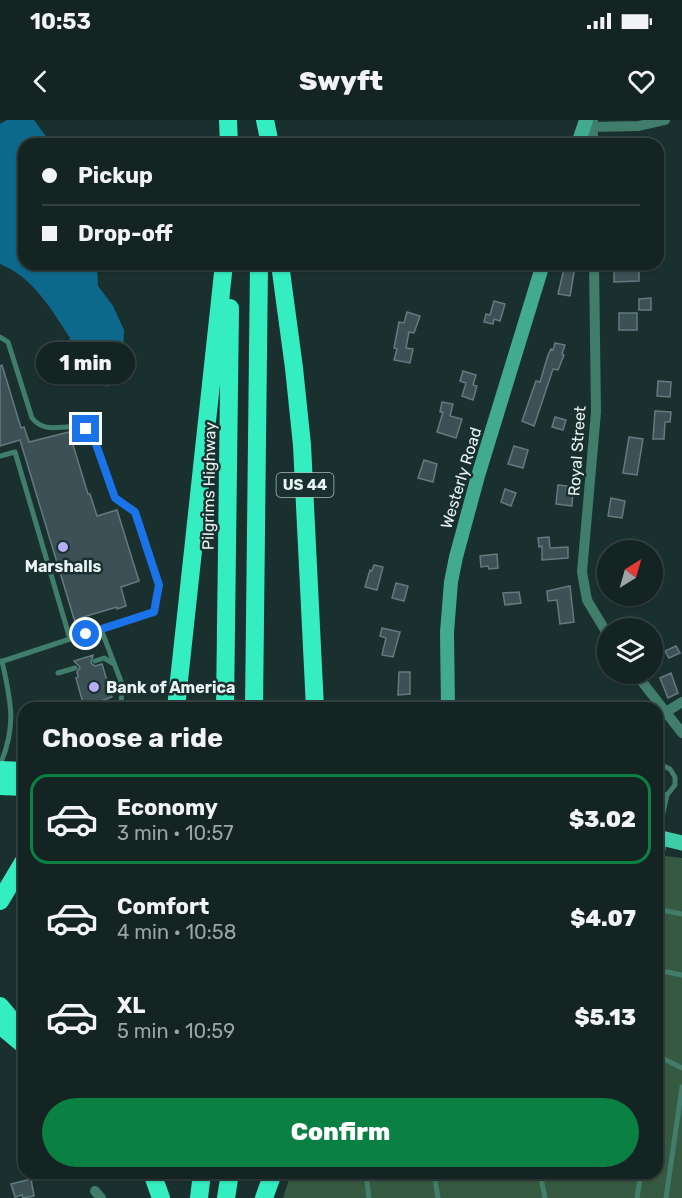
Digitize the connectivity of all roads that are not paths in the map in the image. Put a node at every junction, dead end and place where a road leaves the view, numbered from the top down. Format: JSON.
{"nodes":[{"id":1,"x":228,"y":120,"type":"edge"},
{"id":2,"x":258,"y":120,"type":"edge"},
{"id":3,"x":265,"y":120,"type":"edge"},
{"id":4,"x":666,"y":120,"type":"edge"},
{"id":5,"x":591,"y":122,"type":"edge"},
{"id":6,"x":228,"y":138,"type":"edge"},
{"id":7,"x":258,"y":138,"type":"edge"},
{"id":8,"x":269,"y":138,"type":"edge"},
{"id":9,"x":582,"y":138,"type":"edge"},
{"id":10,"x":592,"y":138,"type":"edge"},
{"id":11,"x":223,"y":270,"type":"edge"},
{"id":12,"x":230,"y":270,"type":"edge"},
{"id":13,"x":259,"y":270,"type":"edge"},
{"id":14,"x":281,"y":270,"type":"edge"},
{"id":15,"x":541,"y":270,"type":"edge"},
{"id":16,"x":594,"y":270,"type":"edge"},
{"id":17,"x":0,"y":337,"type":"edge"},
{"id":18,"x":0,"y":456,"type":"edge"},
{"id":19,"x":598,"y":618,"type":"edge"},
{"id":20,"x":101,"y":629,"type":"junction"},
{"id":21,"x":70,"y":639,"type":"junction"},
{"id":22,"x":95,"y":661,"type":"dead end"},
{"id":23,"x":1,"y":662,"type":"edge"},
{"id":24,"x":255,"y":663,"type":"junction"},
{"id":25,"x":115,"y":666,"type":"junction"},
{"id":26,"x":75,"y":668,"type":"dead end"},
{"id":27,"x":58,"y":673,"type":"dead end"},
{"id":28,"x":644,"y":684,"type":"edge"},
{"id":29,"x":121,"y":702,"type":"edge"},
{"id":30,"x":177,"y":702,"type":"edge"},
{"id":31,"x":225,"y":702,"type":"edge"},
{"id":32,"x":254,"y":702,"type":"edge"},
{"id":33,"x":264,"y":702,"type":"edge"},
{"id":34,"x":315,"y":702,"type":"edge"},
{"id":35,"x":448,"y":702,"type":"edge"},
{"id":36,"x":658,"y":702,"type":"edge"},
{"id":37,"x":682,"y":702,"type":"edge"},
{"id":38,"x":663,"y":708,"type":"edge"},
{"id":39,"x":666,"y":712,"type":"junction"},
{"id":40,"x":682,"y":733,"type":"edge"},
{"id":41,"x":0,"y":765,"type":"edge"},
{"id":42,"x":663,"y":766,"type":"edge"},
{"id":43,"x":0,"y":770,"type":"edge"},
{"id":44,"x":18,"y":771,"type":"edge"},
{"id":45,"x":0,"y":786,"type":"edge"},
{"id":46,"x":18,"y":787,"type":"edge"},
{"id":47,"x":663,"y":794,"type":"edge"},
{"id":48,"x":667,"y":795,"type":"junction"},
{"id":49,"x":663,"y":813,"type":"edge"},
{"id":50,"x":663,"y":842,"type":"edge"},
{"id":51,"x":663,"y":843,"type":"edge"},
{"id":52,"x":682,"y":843,"type":"edge"},
{"id":53,"x":682,"y":848,"type":"edge"},
{"id":54,"x":18,"y":871,"type":"edge"},
{"id":55,"x":0,"y":901,"type":"edge"},
{"id":56,"x":663,"y":910,"type":"edge"},
{"id":57,"x":682,"y":914,"type":"edge"},
{"id":58,"x":663,"y":971,"type":"edge"},
{"id":59,"x":682,"y":975,"type":"edge"},
{"id":60,"x":0,"y":1006,"type":"edge"},
{"id":61,"x":18,"y":1024,"type":"edge"},
{"id":62,"x":0,"y":1025,"type":"edge"},
{"id":63,"x":18,"y":1040,"type":"edge"},
{"id":64,"x":663,"y":1060,"type":"edge"},
{"id":65,"x":682,"y":1068,"type":"edge"},
{"id":66,"x":682,"y":1087,"type":"edge"},
{"id":67,"x":680,"y":1119,"type":"edge"},
{"id":68,"x":154,"y":1179,"type":"edge"},
{"id":69,"x":201,"y":1179,"type":"edge"},
{"id":70,"x":229,"y":1179,"type":"edge"},
{"id":71,"x":272,"y":1179,"type":"edge"},
{"id":72,"x":273,"y":1179,"type":"edge"},
{"id":73,"x":367,"y":1179,"type":"edge"},
{"id":74,"x":435,"y":1179,"type":"edge"},
{"id":75,"x":541,"y":1179,"type":"edge"},
{"id":76,"x":640,"y":1179,"type":"edge"},
{"id":77,"x":161,"y":1198,"type":"edge"},
{"id":78,"x":199,"y":1198,"type":"edge"},
{"id":79,"x":226,"y":1198,"type":"edge"},
{"id":80,"x":264,"y":1198,"type":"edge"},
{"id":81,"x":269,"y":1198,"type":"edge"},
{"id":82,"x":369,"y":1198,"type":"edge"},
{"id":83,"x":438,"y":1198,"type":"edge"},
{"id":84,"x":545,"y":1198,"type":"edge"},
{"id":85,"x":637,"y":1198,"type":"edge"},
{"id":86,"x":666,"y":1198,"type":"edge"}],
"edges":[{"from":1,"to":6,"type":"highway"},
{"from":2,"to":7,"type":"highway"},
{"from":3,"to":8,"type":"highway"},
{"from":4,"to":5,"type":"street"},
{"from":5,"to":9,"type":"street"},
{"from":5,"to":10,"type":"street"},
{"from":11,"to":30,"type":"highway"},
{"from":12,"to":31,"type":"highway","name":"Pilgrims Highway"},
{"from":13,"to":24,"type":"highway"},
{"from":14,"to":34,"type":"highway","number":"US 44"},
{"from":15,"to":35,"type":"street","name":"Westerly Road"},
{"from":16,"to":19,"type":"street","name":"Royal Street"},
{"from":17,"to":20,"type":"lane"},
{"from":18,"to":21,"type":"lane"},
{"from":20,"to":21,"type":"lane"},
{"from":20,"to":25,"type":"lane"},
{"from":21,"to":23,"type":"lane"},
{"from":22,"to":25,"type":"lane"},
{"from":23,"to":41,"type":"lane"},
{"from":24,"to":32,"type":"highway"},
{"from":24,"to":33,"type":"highway"},
{"from":25,"to":29,"type":"lane"},
{"from":26,"to":27,"type":"lane"},
{"from":28,"to":36,"type":"street"},
{"from":37,"to":39,"type":"street"},
{"from":38,"to":39,"type":"street"},
{"from":39,"to":40,"type":"street"},
{"from":42,"to":48,"type":"lane"},
{"from":43,"to":44,"type":"highway"},
{"from":45,"to":46,"type":"highway"},
{"from":47,"to":48,"type":"lane"},
{"from":48,"to":49,"type":"lane"},
{"from":50,"to":52,"type":"main road"},
{"from":51,"to":53,"type":"main road"},
{"from":54,"to":55,"type":"highway"},
{"from":56,"to":57,"type":"lane"},
{"from":58,"to":59,"type":"lane"},
{"from":60,"to":61,"type":"highway"},
{"from":62,"to":63,"type":"highway"},
{"from":64,"to":65,"type":"lane"},
{"from":66,"to":67,"type":"lane"},
{"from":67,"to":86,"type":"lane"},
{"from":68,"to":77,"type":"highway"},
{"from":69,"to":78,"type":"highway"},
{"from":70,"to":79,"type":"highway"},
{"from":71,"to":80,"type":"highway"},
{"from":72,"to":81,"type":"street"},
{"from":73,"to":82,"type":"lane"},
{"from":74,"to":83,"type":"lane"},
{"from":75,"to":84,"type":"lane"},
{"from":76,"to":85,"type":"lane"}]}
